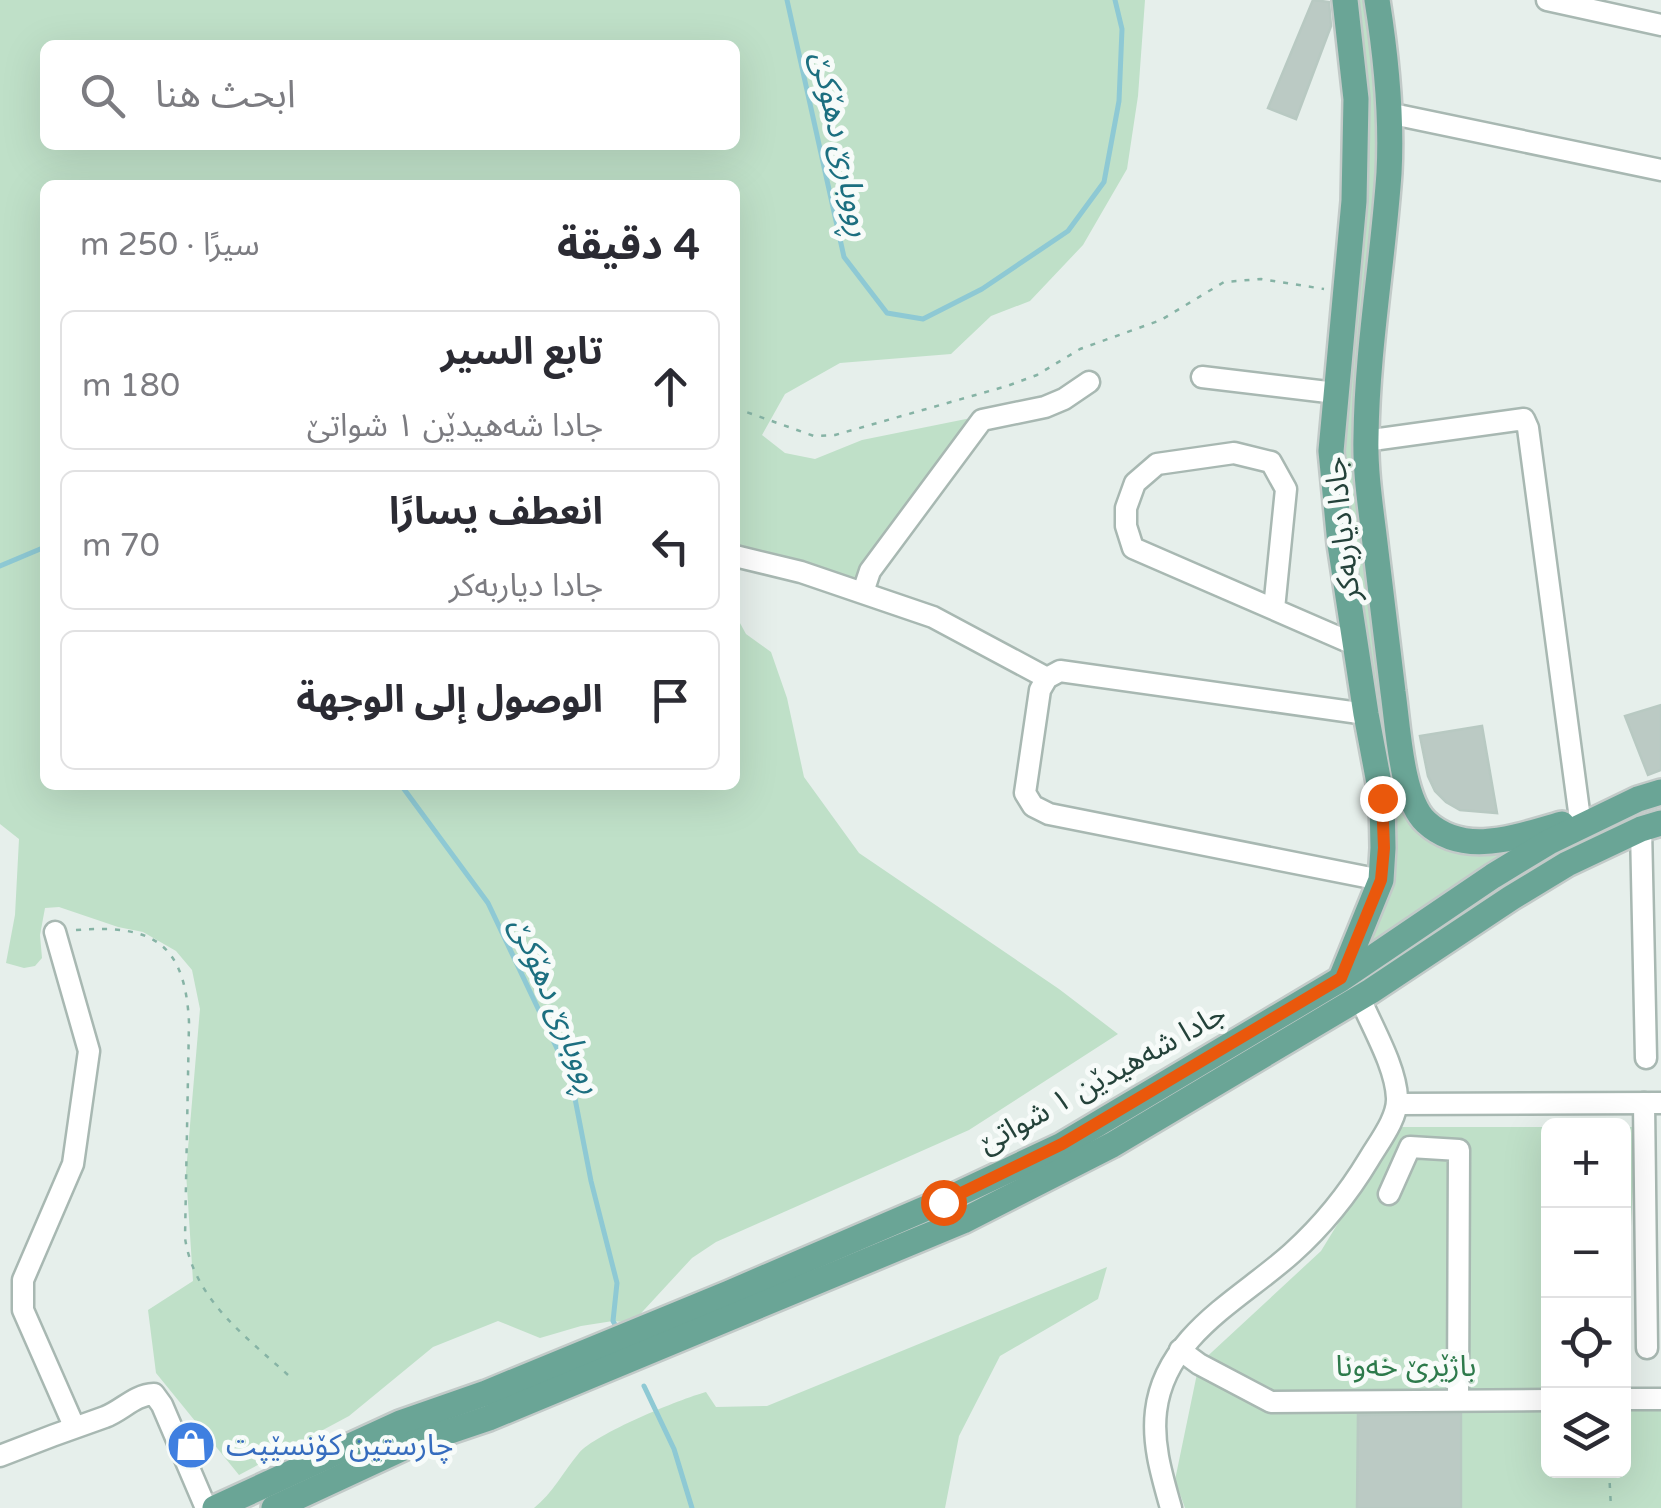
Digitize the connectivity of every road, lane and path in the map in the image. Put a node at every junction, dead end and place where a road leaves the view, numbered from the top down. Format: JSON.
{"nodes":[{"id":1,"x":1345,"y":0,"type":"edge"},
{"id":2,"x":1377,"y":0,"type":"edge"},
{"id":3,"x":1546,"y":0,"type":"edge"},
{"id":4,"x":1624,"y":8,"type":"edge"},
{"id":5,"x":1661,"y":26,"type":"edge"},
{"id":6,"x":1388,"y":113,"type":"junction"},
{"id":7,"x":1661,"y":170,"type":"edge"},
{"id":8,"x":1345,"y":292,"type":"junction"},
{"id":9,"x":1202,"y":377,"type":"dead end"},
{"id":10,"x":1089,"y":382,"type":"dead end"},
{"id":11,"x":1336,"y":393,"type":"junction"},
{"id":12,"x":740,"y":410,"type":"edge"},
{"id":13,"x":1366,"y":441,"type":"junction"},
{"id":14,"x":740,"y":557,"type":"edge"},
{"id":15,"x":863,"y":592,"type":"junction"},
{"id":16,"x":1274,"y":610,"type":"junction"},
{"id":17,"x":1386,"y":630,"type":"junction"},
{"id":18,"x":1355,"y":640,"type":"junction"},
{"id":19,"x":1047,"y":678,"type":"junction"},
{"id":20,"x":1366,"y":714,"type":"junction"},
{"id":21,"x":1649,"y":795,"type":"edge"},
{"id":22,"x":1580,"y":818,"type":"junction"},
{"id":23,"x":1651,"y":826,"type":"edge"},
{"id":24,"x":1381,"y":880,"type":"junction"},
{"id":25,"x":55,"y":932,"type":"joint"},
{"id":26,"x":1341,"y":978,"type":"junction"},
{"id":27,"x":1360,"y":998,"type":"junction"},
{"id":28,"x":1646,"y":1058,"type":"dead end"},
{"id":29,"x":1652,"y":1103,"type":"edge"},
{"id":30,"x":1398,"y":1104,"type":"junction"},
{"id":31,"x":1388,"y":1194,"type":"dead end"},
{"id":32,"x":732,"y":1303,"type":"junction"},
{"id":33,"x":1647,"y":1348,"type":"dead end"},
{"id":34,"x":1180,"y":1350,"type":"junction"},
{"id":35,"x":288,"y":1375,"type":"dead end"},
{"id":36,"x":1631,"y":1399,"type":"edge"},
{"id":37,"x":1661,"y":1399,"type":"edge"},
{"id":38,"x":1458,"y":1400,"type":"junction"},
{"id":39,"x":1541,"y":1400,"type":"edge"},
{"id":40,"x":487,"y":1406,"type":"junction"},
{"id":41,"x":74,"y":1426,"type":"junction"},
{"id":42,"x":0,"y":1456,"type":"edge"},
{"id":43,"x":1609,"y":1478,"type":"edge"},
{"id":44,"x":206,"y":1508,"type":"edge"},
{"id":45,"x":215,"y":1508,"type":"edge"},
{"id":46,"x":274,"y":1508,"type":"edge"},
{"id":47,"x":1171,"y":1508,"type":"edge"},
{"id":48,"x":1611,"y":1508,"type":"edge"}],
"edges":[{"from":1,"to":8,"type":"main road","name":"جادا دیاربه‌كر"},
{"from":2,"to":6,"type":"main road","name":"جادا دیاربه‌كر"},
{"from":3,"to":4,"type":"street"},
{"from":4,"to":5,"type":"street"},
{"from":6,"to":7,"type":"street"},
{"from":6,"to":13,"type":"main road","name":"جادا دیاربه‌كر"},
{"from":8,"to":11,"type":"main road","name":"جادا دیاربه‌كر"},
{"from":8,"to":12,"type":"path"},
{"from":9,"to":11,"type":"street"},
{"from":10,"to":15,"type":"street"},
{"from":11,"to":18,"type":"main road","name":"جادا دیاربه‌كر"},
{"from":13,"to":17,"type":"main road","name":"جادا دیاربه‌كر"},
{"from":13,"to":22,"type":"street"},
{"from":14,"to":15,"type":"street"},
{"from":15,"to":19,"type":"street"},
{"from":16,"to":16,"type":"street"},
{"from":16,"to":18,"type":"street"},
{"from":17,"to":18,"type":"main road"},
{"from":17,"to":22,"type":"main road","name":"جادا دیاربه‌كر"},
{"from":18,"to":20,"type":"main road","name":"جادا دیاربه‌كر"},
{"from":19,"to":20,"type":"street"},
{"from":19,"to":24,"type":"street"},
{"from":20,"to":24,"type":"main road","name":"جادا دیاربه‌كر"},
{"from":21,"to":22,"type":"main road","name":"جادا دیاربه‌كر"},
{"from":21,"to":26,"type":"main road","name":"جادا شەهیدێن ١ شواتێ"},
{"from":23,"to":27,"type":"main road","name":"جادا شەهیدێن ١ شواتێ"},
{"from":23,"to":28,"type":"street"},
{"from":24,"to":26,"type":"main road","name":"جادا دیاربه‌كر"},
{"from":25,"to":35,"type":"path"},
{"from":25,"to":41,"type":"street"},
{"from":26,"to":32,"type":"main road","name":"جادا شەهیدێن ١ شواتێ"},
{"from":27,"to":30,"type":"street"},
{"from":27,"to":32,"type":"main road","name":"جادا شەهیدێن ١ شواتێ"},
{"from":29,"to":30,"type":"street"},
{"from":29,"to":33,"type":"street"},
{"from":30,"to":34,"type":"street"},
{"from":31,"to":38,"type":"street"},
{"from":32,"to":40,"type":"main road","name":"جادا شەهیدێن ١ شواتێ"},
{"from":34,"to":38,"type":"street"},
{"from":34,"to":47,"type":"street"},
{"from":36,"to":37,"type":"street"},
{"from":38,"to":39,"type":"street"},
{"from":40,"to":45,"type":"main road","name":"جادا شەهیدێن ١ شواتێ"},
{"from":40,"to":46,"type":"main road","name":"جادا شەهیدێن ١ شواتێ"},
{"from":41,"to":42,"type":"street"},
{"from":41,"to":44,"type":"street"},
{"from":43,"to":48,"type":"path"}]}
